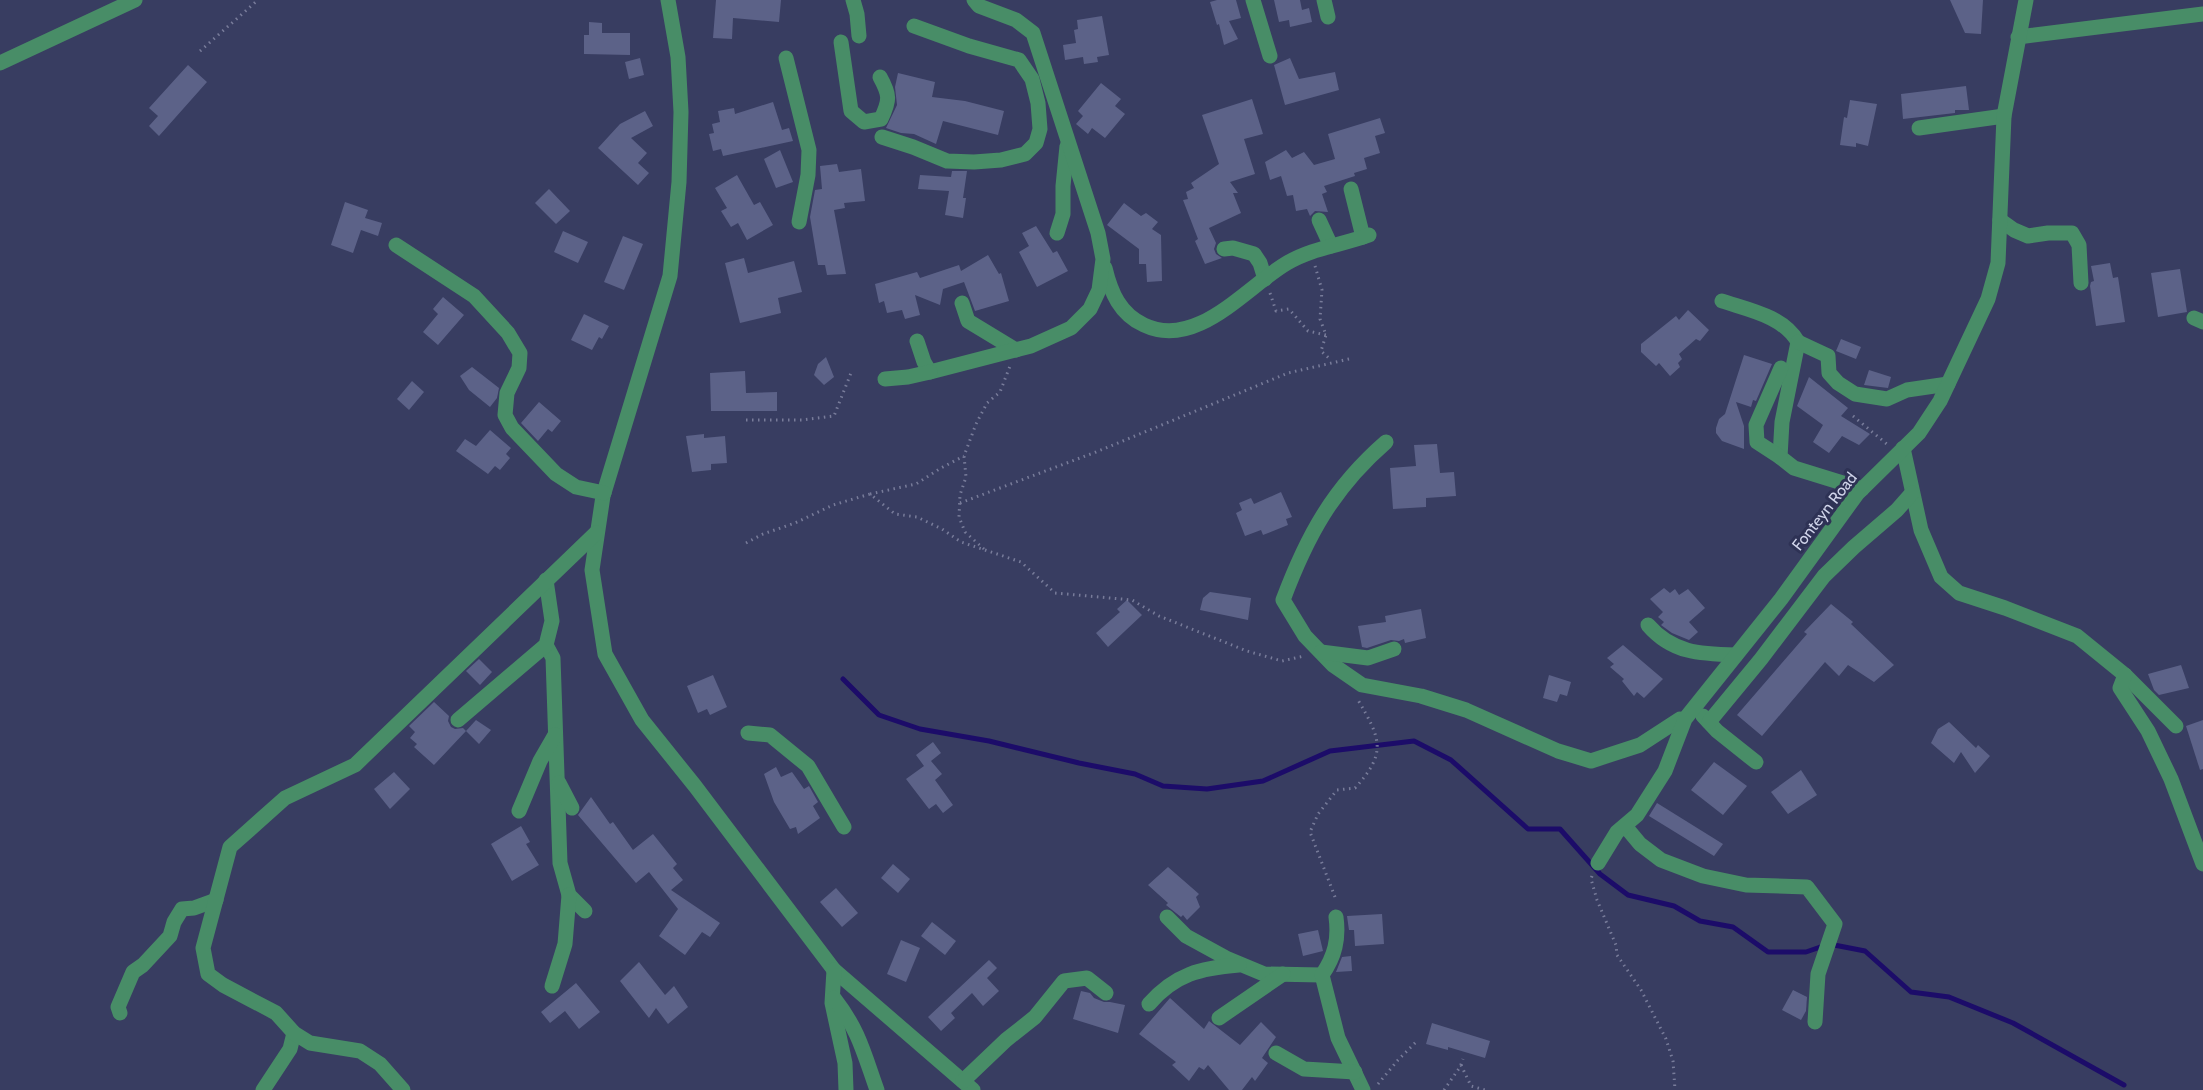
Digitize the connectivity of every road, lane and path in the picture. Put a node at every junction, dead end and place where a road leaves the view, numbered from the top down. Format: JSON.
{"nodes":[{"id":1,"x":135,"y":0,"type":"edge"},
{"id":2,"x":258,"y":0,"type":"edge"},
{"id":3,"x":668,"y":0,"type":"edge"},
{"id":4,"x":853,"y":0,"type":"edge"},
{"id":5,"x":974,"y":0,"type":"edge"},
{"id":6,"x":1253,"y":0,"type":"edge"},
{"id":7,"x":1324,"y":0,"type":"edge"},
{"id":8,"x":2026,"y":0,"type":"edge"},
{"id":9,"x":2203,"y":14,"type":"edge"},
{"id":10,"x":1328,"y":17,"type":"dead end"},
{"id":11,"x":914,"y":26,"type":"dead end"},
{"id":12,"x":859,"y":36,"type":"dead end"},
{"id":13,"x":2018,"y":37,"type":"junction"},
{"id":14,"x":841,"y":42,"type":"dead end"},
{"id":15,"x":200,"y":51,"type":"dead end"},
{"id":16,"x":1270,"y":56,"type":"dead end"},
{"id":17,"x":786,"y":58,"type":"dead end"},
{"id":18,"x":0,"y":63,"type":"edge"},
{"id":19,"x":880,"y":76,"type":"dead end"},
{"id":20,"x":2004,"y":116,"type":"junction"},
{"id":21,"x":1919,"y":128,"type":"dead end"},
{"id":22,"x":882,"y":137,"type":"dead end"},
{"id":23,"x":1068,"y":137,"type":"junction"},
{"id":24,"x":1351,"y":189,"type":"dead end"},
{"id":25,"x":1319,"y":220,"type":"dead end"},
{"id":26,"x":2000,"y":220,"type":"junction"},
{"id":27,"x":799,"y":222,"type":"dead end"},
{"id":28,"x":1057,"y":233,"type":"dead end"},
{"id":29,"x":396,"y":245,"type":"dead end"},
{"id":30,"x":1331,"y":246,"type":"junction"},
{"id":31,"x":1224,"y":249,"type":"dead end"},
{"id":32,"x":1311,"y":252,"type":"junction"},
{"id":33,"x":1103,"y":259,"type":"junction"},
{"id":34,"x":1265,"y":279,"type":"junction"},
{"id":35,"x":2081,"y":283,"type":"dead end"},
{"id":36,"x":1722,"y":301,"type":"dead end"},
{"id":37,"x":962,"y":303,"type":"dead end"},
{"id":38,"x":1326,"y":336,"type":"junction"},
{"id":39,"x":917,"y":341,"type":"dead end"},
{"id":40,"x":1798,"y":342,"type":"junction"},
{"id":41,"x":1014,"y":355,"type":"junction"},
{"id":42,"x":1349,"y":359,"type":"dead end"},
{"id":43,"x":1331,"y":360,"type":"dead end"},
{"id":44,"x":1781,"y":368,"type":"dead end"},
{"id":45,"x":930,"y":372,"type":"junction"},
{"id":46,"x":851,"y":373,"type":"dead end"},
{"id":47,"x":885,"y":379,"type":"dead end"},
{"id":48,"x":1948,"y":384,"type":"junction"},
{"id":49,"x":1853,"y":416,"type":"dead end"},
{"id":50,"x":746,"y":420,"type":"dead end"},
{"id":51,"x":1386,"y":442,"type":"dead end"},
{"id":52,"x":1901,"y":451,"type":"junction"},
{"id":53,"x":964,"y":456,"type":"junction"},
{"id":54,"x":1780,"y":457,"type":"junction"},
{"id":55,"x":1862,"y":489,"type":"junction"},
{"id":56,"x":604,"y":493,"type":"junction"},
{"id":57,"x":1912,"y":493,"type":"junction"},
{"id":58,"x":870,"y":494,"type":"junction"},
{"id":59,"x":960,"y":503,"type":"junction"},
{"id":60,"x":596,"y":533,"type":"junction"},
{"id":61,"x":746,"y":543,"type":"dead end"},
{"id":62,"x":986,"y":551,"type":"junction"},
{"id":63,"x":546,"y":580,"type":"junction"},
{"id":64,"x":1648,"y":624,"type":"dead end"},
{"id":65,"x":546,"y":645,"type":"junction"},
{"id":66,"x":1394,"y":650,"type":"dead end"},
{"id":67,"x":1317,"y":653,"type":"junction"},
{"id":68,"x":1736,"y":655,"type":"junction"},
{"id":69,"x":1343,"y":672,"type":"junction"},
{"id":70,"x":2125,"y":675,"type":"junction"},
{"id":71,"x":1695,"y":707,"type":"junction"},
{"id":72,"x":1680,"y":719,"type":"dead end"},
{"id":73,"x":458,"y":720,"type":"dead end"},
{"id":74,"x":1708,"y":722,"type":"junction"},
{"id":75,"x":2176,"y":726,"type":"dead end"},
{"id":76,"x":748,"y":733,"type":"dead end"},
{"id":77,"x":555,"y":735,"type":"junction"},
{"id":78,"x":1756,"y":762,"type":"dead end"},
{"id":79,"x":557,"y":780,"type":"junction"},
{"id":80,"x":572,"y":808,"type":"dead end"},
{"id":81,"x":519,"y":811,"type":"dead end"},
{"id":82,"x":1624,"y":826,"type":"junction"},
{"id":83,"x":844,"y":827,"type":"dead end"},
{"id":84,"x":1598,"y":863,"type":"joint"},
{"id":85,"x":2203,"y":864,"type":"edge"},
{"id":86,"x":569,"y":895,"type":"junction"},
{"id":87,"x":1335,"y":897,"type":"dead end"},
{"id":88,"x":216,"y":900,"type":"junction"},
{"id":89,"x":585,"y":911,"type":"dead end"},
{"id":90,"x":1167,"y":917,"type":"dead end"},
{"id":91,"x":1336,"y":917,"type":"dead end"},
{"id":92,"x":1242,"y":964,"type":"junction"},
{"id":93,"x":834,"y":970,"type":"junction"},
{"id":94,"x":1283,"y":974,"type":"junction"},
{"id":95,"x":1322,"y":975,"type":"junction"},
{"id":96,"x":552,"y":986,"type":"dead end"},
{"id":97,"x":1106,"y":993,"type":"dead end"},
{"id":98,"x":832,"y":996,"type":"junction"},
{"id":99,"x":1149,"y":1004,"type":"dead end"},
{"id":100,"x":120,"y":1013,"type":"dead end"},
{"id":101,"x":1219,"y":1018,"type":"dead end"},
{"id":102,"x":1815,"y":1022,"type":"dead end"},
{"id":103,"x":294,"y":1033,"type":"junction"},
{"id":104,"x":1417,"y":1041,"type":"dead end"},
{"id":105,"x":1276,"y":1053,"type":"dead end"},
{"id":106,"x":1463,"y":1059,"type":"dead end"},
{"id":107,"x":1461,"y":1065,"type":"junction"},
{"id":108,"x":1355,"y":1072,"type":"junction"},
{"id":109,"x":968,"y":1086,"type":"edge"},
{"id":110,"x":1367,"y":1087,"type":"edge"},
{"id":111,"x":263,"y":1090,"type":"edge"},
{"id":112,"x":403,"y":1090,"type":"edge"},
{"id":113,"x":846,"y":1090,"type":"edge"},
{"id":114,"x":877,"y":1090,"type":"edge"},
{"id":115,"x":1444,"y":1090,"type":"edge"},
{"id":116,"x":1485,"y":1090,"type":"edge"},
{"id":117,"x":1675,"y":1090,"type":"edge"}],
"edges":[{"from":1,"to":18,"type":"street"},
{"from":2,"to":15,"type":"path"},
{"from":3,"to":56,"type":"street"},
{"from":4,"to":12,"type":"street"},
{"from":5,"to":23,"type":"street"},
{"from":6,"to":16,"type":"street"},
{"from":7,"to":10,"type":"street"},
{"from":8,"to":13,"type":"street"},
{"from":9,"to":13,"type":"street"},
{"from":11,"to":22,"type":"street"},
{"from":13,"to":20,"type":"street","name":"Fonteyn Road"},
{"from":14,"to":19,"type":"street"},
{"from":17,"to":27,"type":"street"},
{"from":20,"to":21,"type":"street"},
{"from":20,"to":26,"type":"street","name":"Fonteyn Road"},
{"from":23,"to":28,"type":"street"},
{"from":23,"to":33,"type":"street"},
{"from":24,"to":30,"type":"street"},
{"from":25,"to":30,"type":"street"},
{"from":26,"to":35,"type":"street"},
{"from":26,"to":48,"type":"street","name":"Fonteyn Road"},
{"from":29,"to":56,"type":"street"},
{"from":30,"to":32,"type":"street"},
{"from":31,"to":34,"type":"street"},
{"from":32,"to":34,"type":"street"},
{"from":32,"to":38,"type":"path"},
{"from":33,"to":34,"type":"street"},
{"from":33,"to":41,"type":"street"},
{"from":34,"to":38,"type":"path"},
{"from":36,"to":40,"type":"street"},
{"from":37,"to":41,"type":"street"},
{"from":38,"to":43,"type":"path"},
{"from":39,"to":45,"type":"street"},
{"from":40,"to":48,"type":"street"},
{"from":40,"to":54,"type":"street"},
{"from":41,"to":45,"type":"street"},
{"from":41,"to":53,"type":"path"},
{"from":42,"to":59,"type":"path"},
{"from":44,"to":54,"type":"street"},
{"from":45,"to":47,"type":"street"},
{"from":46,"to":50,"type":"path"},
{"from":48,"to":52,"type":"street","name":"Fonteyn Road"},
{"from":49,"to":52,"type":"path"},
{"from":51,"to":67,"type":"street"},
{"from":52,"to":55,"type":"street","name":"Fonteyn Road"},
{"from":52,"to":57,"type":"street"},
{"from":53,"to":58,"type":"path"},
{"from":53,"to":59,"type":"path"},
{"from":54,"to":55,"type":"street"},
{"from":55,"to":68,"type":"street","name":"Fonteyn Road"},
{"from":56,"to":60,"type":"street"},
{"from":57,"to":70,"type":"street"},
{"from":57,"to":74,"type":"street"},
{"from":58,"to":61,"type":"path"},
{"from":58,"to":62,"type":"path"},
{"from":59,"to":62,"type":"path"},
{"from":60,"to":63,"type":"street"},
{"from":60,"to":93,"type":"street"},
{"from":62,"to":67,"type":"path"},
{"from":63,"to":65,"type":"street"},
{"from":63,"to":88,"type":"street"},
{"from":64,"to":68,"type":"street"},
{"from":65,"to":73,"type":"street"},
{"from":65,"to":77,"type":"street"},
{"from":66,"to":67,"type":"street"},
{"from":67,"to":69,"type":"street"},
{"from":68,"to":71,"type":"street","name":"Fonteyn Road"},
{"from":69,"to":72,"type":"street"},
{"from":69,"to":87,"type":"path"},
{"from":70,"to":75,"type":"street"},
{"from":70,"to":85,"type":"street"},
{"from":71,"to":74,"type":"street"},
{"from":71,"to":82,"type":"street","name":"Fonteyn Road"},
{"from":74,"to":78,"type":"street"},
{"from":76,"to":83,"type":"street"},
{"from":77,"to":79,"type":"street"},
{"from":77,"to":81,"type":"street"},
{"from":79,"to":80,"type":"street"},
{"from":79,"to":86,"type":"street"},
{"from":82,"to":84,"type":"street","name":"Fonteyn Road"},
{"from":82,"to":102,"type":"street"},
{"from":84,"to":117,"type":"path"},
{"from":86,"to":89,"type":"street"},
{"from":86,"to":96,"type":"street"},
{"from":88,"to":100,"type":"street"},
{"from":88,"to":103,"type":"street"},
{"from":90,"to":92,"type":"street"},
{"from":91,"to":95,"type":"street"},
{"from":92,"to":94,"type":"street"},
{"from":92,"to":99,"type":"street"},
{"from":93,"to":98,"type":"street"},
{"from":93,"to":109,"type":"street"},
{"from":94,"to":95,"type":"street"},
{"from":94,"to":101,"type":"street"},
{"from":95,"to":108,"type":"street"},
{"from":97,"to":109,"type":"street"},
{"from":98,"to":113,"type":"street"},
{"from":98,"to":114,"type":"street"},
{"from":103,"to":111,"type":"street"},
{"from":103,"to":112,"type":"street"},
{"from":104,"to":110,"type":"path"},
{"from":105,"to":108,"type":"street"},
{"from":106,"to":107,"type":"path"},
{"from":107,"to":115,"type":"path"},
{"from":107,"to":116,"type":"path"},
{"from":108,"to":110,"type":"street"}]}
